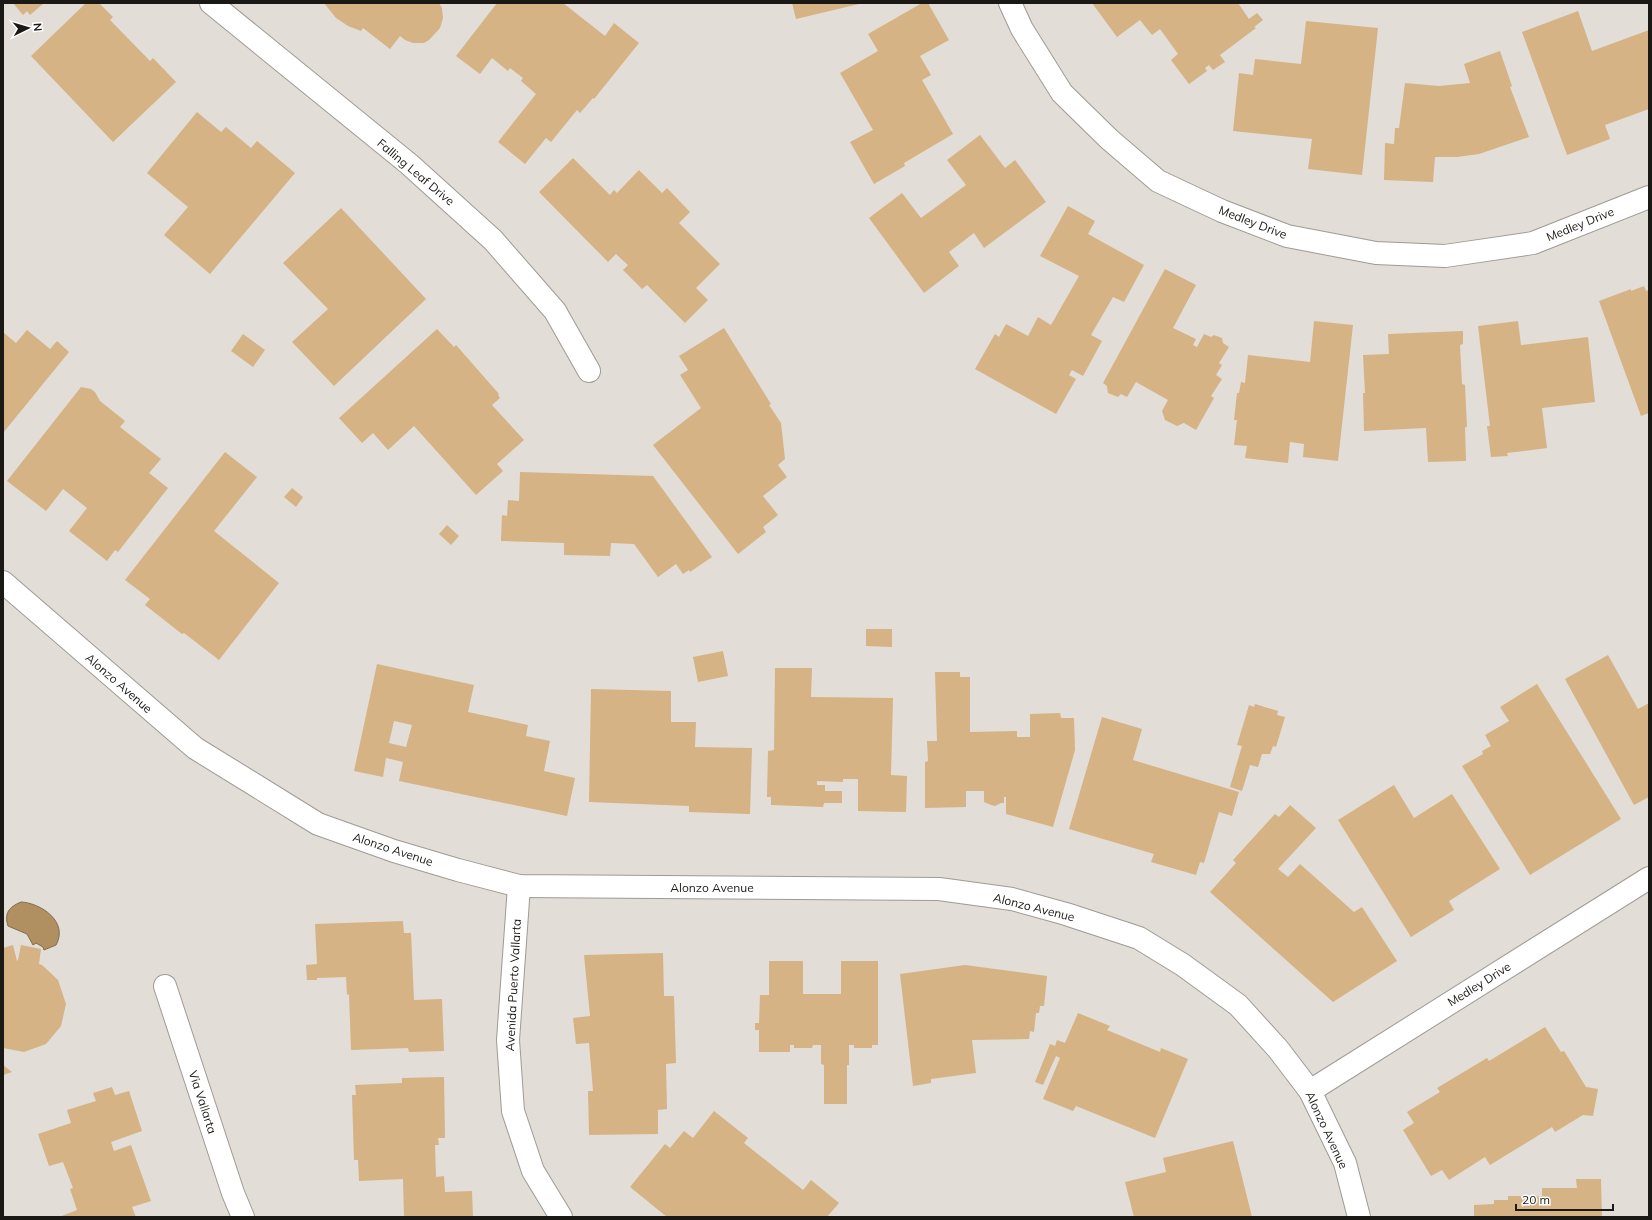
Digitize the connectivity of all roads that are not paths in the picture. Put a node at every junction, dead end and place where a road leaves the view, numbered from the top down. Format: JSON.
{"nodes":[{"id":1,"x":210,"y":3,"type":"edge"},
{"id":2,"x":1010,"y":3,"type":"edge"},
{"id":3,"x":1649,"y":197,"type":"edge"},
{"id":4,"x":589,"y":371,"type":"dead end"},
{"id":5,"x":3,"y":582,"type":"edge"},
{"id":6,"x":1649,"y":878,"type":"edge"},
{"id":7,"x":519,"y":886,"type":"junction"},
{"id":8,"x":165,"y":986,"type":"dead end"},
{"id":9,"x":1310,"y":1091,"type":"junction"},
{"id":10,"x":243,"y":1217,"type":"edge"},
{"id":11,"x":561,"y":1217,"type":"edge"},
{"id":12,"x":1359,"y":1217,"type":"edge"}],
"edges":[{"from":1,"to":4,"type":"street","name":"Falling Leaf Drive"},
{"from":2,"to":3,"type":"street","name":"Medley Drive"},
{"from":5,"to":7,"type":"street","name":"Alonzo Avenue"},
{"from":6,"to":9,"type":"street","name":"Medley Drive"},
{"from":7,"to":9,"type":"street","name":"Alonzo Avenue"},
{"from":7,"to":11,"type":"street","name":"Avenida Puerto Vallarta"},
{"from":8,"to":10,"type":"street","name":"Via Vallarta"},
{"from":9,"to":12,"type":"street","name":"Alonzo Avenue"}]}
